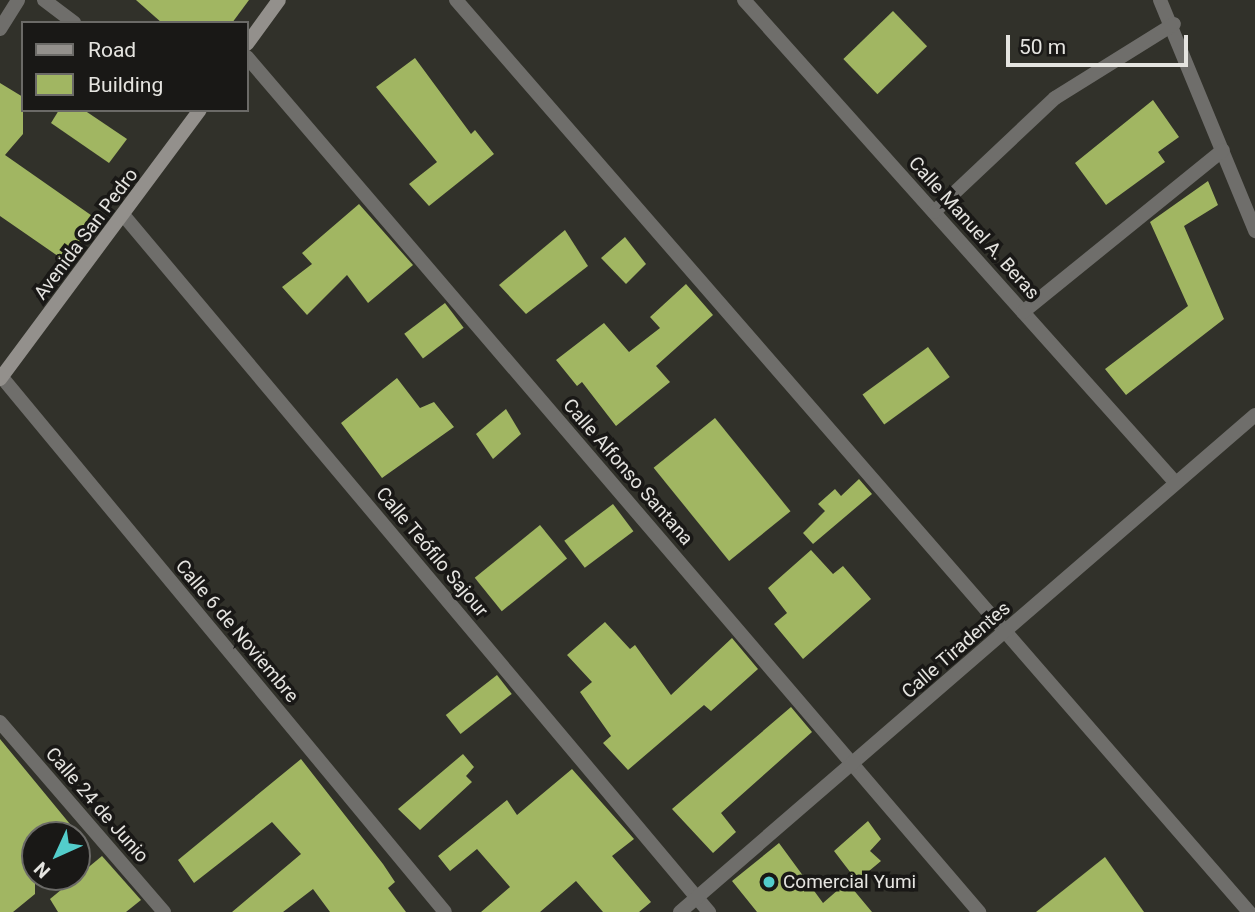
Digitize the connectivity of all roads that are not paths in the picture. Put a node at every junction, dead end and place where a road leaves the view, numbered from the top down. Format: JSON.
{"nodes":[{"id":1,"x":18,"y":0,"type":"edge"},
{"id":2,"x":44,"y":0,"type":"edge"},
{"id":3,"x":279,"y":0,"type":"edge"},
{"id":4,"x":456,"y":0,"type":"edge"},
{"id":5,"x":744,"y":0,"type":"edge"},
{"id":6,"x":1160,"y":0,"type":"edge"},
{"id":7,"x":71,"y":21,"type":"edge"},
{"id":8,"x":1174,"y":24,"type":"junction"},
{"id":9,"x":0,"y":29,"type":"edge"},
{"id":10,"x":248,"y":43,"type":"edge"},
{"id":11,"x":248,"y":58,"type":"edge"},
{"id":12,"x":194,"y":112,"type":"edge"},
{"id":13,"x":1223,"y":150,"type":"junction"},
{"id":14,"x":934,"y":212,"type":"junction"},
{"id":15,"x":125,"y":217,"type":"junction"},
{"id":16,"x":1255,"y":231,"type":"edge"},
{"id":17,"x":1023,"y":312,"type":"junction"},
{"id":18,"x":1,"y":376,"type":"edge"},
{"id":19,"x":1255,"y":415,"type":"edge"},
{"id":20,"x":1175,"y":482,"type":"junction"},
{"id":21,"x":1003,"y":634,"type":"junction"},
{"id":22,"x":0,"y":722,"type":"edge"},
{"id":23,"x":855,"y":765,"type":"junction"},
{"id":24,"x":697,"y":898,"type":"junction"},
{"id":25,"x":164,"y":912,"type":"edge"},
{"id":26,"x":444,"y":912,"type":"edge"},
{"id":27,"x":680,"y":912,"type":"edge"},
{"id":28,"x":709,"y":912,"type":"edge"},
{"id":29,"x":979,"y":912,"type":"edge"},
{"id":30,"x":1249,"y":912,"type":"edge"}],
"edges":[{"from":1,"to":9,"type":"street"},
{"from":2,"to":7,"type":"street"},
{"from":3,"to":10,"type":"street"},
{"from":4,"to":21,"type":"street"},
{"from":5,"to":14,"type":"street","name":"Calle Manuel A. Beras"},
{"from":6,"to":8,"type":"street"},
{"from":8,"to":13,"type":"street"},
{"from":8,"to":14,"type":"street"},
{"from":11,"to":23,"type":"street","name":"Calle Alfonso Santana"},
{"from":12,"to":15,"type":"street","name":"Avenida San Pedro"},
{"from":13,"to":16,"type":"street"},
{"from":13,"to":17,"type":"street"},
{"from":14,"to":17,"type":"street","name":"Calle Manuel A. Beras"},
{"from":15,"to":18,"type":"street","name":"Avenida San Pedro"},
{"from":15,"to":24,"type":"street","name":"Calle Teófilo Sajour"},
{"from":17,"to":20,"type":"street","name":"Calle Manuel A. Beras"},
{"from":18,"to":26,"type":"street","name":"Calle 6 de Noviembre"},
{"from":19,"to":20,"type":"street","name":"Calle Tiradentes"},
{"from":20,"to":21,"type":"street","name":"Calle Tiradentes"},
{"from":21,"to":23,"type":"street","name":"Calle Tiradentes"},
{"from":21,"to":30,"type":"street"},
{"from":22,"to":25,"type":"street","name":"Calle 24 de Junio"},
{"from":23,"to":24,"type":"street","name":"Calle Tiradentes"},
{"from":23,"to":29,"type":"street","name":"Calle Alfonso Santana"},
{"from":24,"to":27,"type":"street","name":"Calle Tiradentes"},
{"from":24,"to":28,"type":"street","name":"Calle Teófilo Sajour"}]}
